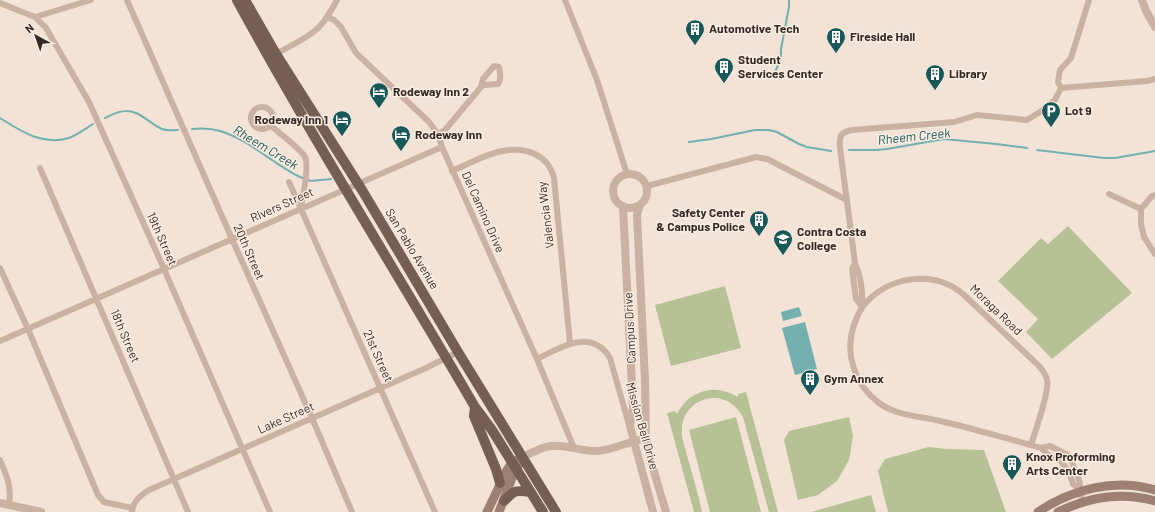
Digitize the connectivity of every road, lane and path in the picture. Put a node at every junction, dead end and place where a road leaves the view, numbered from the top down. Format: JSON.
{"nodes":[{"id":1,"x":91,"y":0,"type":"edge"},
{"id":2,"x":127,"y":0,"type":"edge"},
{"id":3,"x":238,"y":0,"type":"edge"},
{"id":4,"x":245,"y":0,"type":"edge"},
{"id":5,"x":337,"y":0,"type":"edge"},
{"id":6,"x":565,"y":0,"type":"edge"},
{"id":7,"x":1089,"y":0,"type":"edge"},
{"id":8,"x":1142,"y":0,"type":"edge"},
{"id":9,"x":0,"y":3,"type":"edge"},
{"id":10,"x":35,"y":17,"type":"junction"},
{"id":11,"x":327,"y":17,"type":"junction"},
{"id":12,"x":1155,"y":26,"type":"edge"},
{"id":13,"x":276,"y":54,"type":"junction"},
{"id":14,"x":1155,"y":79,"type":"edge"},
{"id":15,"x":481,"y":87,"type":"dead end"},
{"id":16,"x":1061,"y":88,"type":"junction"},
{"id":17,"x":270,"y":125,"type":"dead end"},
{"id":18,"x":438,"y":134,"type":"junction"},
{"id":19,"x":442,"y":147,"type":"junction"},
{"id":20,"x":40,"y":168,"type":"dead end"},
{"id":21,"x":452,"y":171,"type":"junction"},
{"id":22,"x":627,"y":174,"type":"junction"},
{"id":23,"x":288,"y":182,"type":"dead end"},
{"id":24,"x":358,"y":184,"type":"junction"},
{"id":25,"x":647,"y":186,"type":"junction"},
{"id":26,"x":345,"y":190,"type":"junction"},
{"id":27,"x":1109,"y":194,"type":"dead end"},
{"id":28,"x":1155,"y":195,"type":"edge"},
{"id":29,"x":846,"y":200,"type":"junction"},
{"id":30,"x":640,"y":205,"type":"junction"},
{"id":31,"x":623,"y":206,"type":"junction"},
{"id":32,"x":301,"y":209,"type":"junction"},
{"id":33,"x":1141,"y":209,"type":"junction"},
{"id":34,"x":232,"y":239,"type":"junction"},
{"id":35,"x":1155,"y":254,"type":"edge"},
{"id":36,"x":0,"y":268,"type":"edge"},
{"id":37,"x":164,"y":269,"type":"junction"},
{"id":38,"x":97,"y":298,"type":"junction"},
{"id":39,"x":862,"y":307,"type":"junction"},
{"id":40,"x":28,"y":329,"type":"junction"},
{"id":41,"x":0,"y":341,"type":"edge"},
{"id":42,"x":570,"y":343,"type":"junction"},
{"id":43,"x":458,"y":352,"type":"junction"},
{"id":44,"x":447,"y":358,"type":"junction"},
{"id":45,"x":537,"y":359,"type":"junction"},
{"id":46,"x":380,"y":388,"type":"junction"},
{"id":47,"x":475,"y":407,"type":"junction"},
{"id":48,"x":312,"y":418,"type":"junction"},
{"id":49,"x":630,"y":426,"type":"junction"},
{"id":50,"x":646,"y":438,"type":"junction"},
{"id":51,"x":633,"y":441,"type":"junction"},
{"id":52,"x":1031,"y":445,"type":"junction"},
{"id":53,"x":242,"y":448,"type":"junction"},
{"id":54,"x":574,"y":448,"type":"junction"},
{"id":55,"x":522,"y":457,"type":"junction"},
{"id":56,"x":0,"y":460,"type":"edge"},
{"id":57,"x":514,"y":466,"type":"junction"},
{"id":58,"x":174,"y":478,"type":"junction"},
{"id":59,"x":500,"y":483,"type":"junction"},
{"id":60,"x":1079,"y":490,"type":"junction"},
{"id":61,"x":1155,"y":490,"type":"edge"},
{"id":62,"x":530,"y":492,"type":"junction"},
{"id":63,"x":504,"y":501,"type":"junction"},
{"id":64,"x":1155,"y":501,"type":"edge"},
{"id":65,"x":1083,"y":502,"type":"junction"},
{"id":66,"x":0,"y":503,"type":"edge"},
{"id":67,"x":14,"y":508,"type":"edge"},
{"id":68,"x":132,"y":510,"type":"edge"},
{"id":69,"x":40,"y":512,"type":"edge"},
{"id":70,"x":188,"y":512,"type":"edge"},
{"id":71,"x":270,"y":512,"type":"edge"},
{"id":72,"x":352,"y":512,"type":"edge"},
{"id":73,"x":435,"y":512,"type":"edge"},
{"id":74,"x":487,"y":512,"type":"edge"},
{"id":75,"x":498,"y":512,"type":"edge"},
{"id":76,"x":543,"y":512,"type":"edge"},
{"id":77,"x":556,"y":512,"type":"edge"},
{"id":78,"x":653,"y":512,"type":"edge"},
{"id":79,"x":666,"y":512,"type":"edge"},
{"id":80,"x":1038,"y":512,"type":"edge"},
{"id":81,"x":1058,"y":512,"type":"edge"}],
"edges":[{"from":1,"to":10,"type":"street"},
{"from":2,"to":34,"type":"street","name":"20th Street"},
{"from":3,"to":26,"type":"main road"},
{"from":4,"to":13,"type":"main road","name":"San Pablo Avenue"},
{"from":5,"to":11,"type":"street"},
{"from":6,"to":22,"type":"street"},
{"from":7,"to":16,"type":"street"},
{"from":8,"to":12,"type":"street"},
{"from":9,"to":10,"type":"street","name":"19th Street"},
{"from":10,"to":37,"type":"street","name":"19th Street"},
{"from":11,"to":13,"type":"street"},
{"from":11,"to":18,"type":"street","name":"Del Camino Drive"},
{"from":13,"to":24,"type":"main road","name":"San Pablo Avenue"},
{"from":14,"to":16,"type":"street"},
{"from":15,"to":18,"type":"street"},
{"from":16,"to":29,"type":"street"},
{"from":17,"to":32,"type":"street","name":"21st Street"},
{"from":18,"to":19,"type":"street","name":"Del Camino Drive"},
{"from":19,"to":21,"type":"street","name":"Del Camino Drive"},
{"from":19,"to":24,"type":"street","name":"Rivers Street"},
{"from":20,"to":38,"type":"street","name":"18th Street"},
{"from":21,"to":42,"type":"street","name":"Valencia Way"},
{"from":21,"to":45,"type":"street","name":"Del Camino Drive"},
{"from":22,"to":25,"type":"street"},
{"from":22,"to":31,"type":"street"},
{"from":23,"to":32,"type":"street","name":"21st Street"},
{"from":24,"to":26,"type":"street","name":"Rivers Street"},
{"from":24,"to":43,"type":"main road","name":"San Pablo Avenue"},
{"from":25,"to":29,"type":"street"},
{"from":25,"to":30,"type":"street"},
{"from":26,"to":32,"type":"street","name":"Rivers Street"},
{"from":26,"to":44,"type":"main road"},
{"from":27,"to":33,"type":"street"},
{"from":28,"to":33,"type":"street"},
{"from":29,"to":39,"type":"street"},
{"from":30,"to":31,"type":"street"},
{"from":30,"to":50,"type":"street","name":"Campus Drive"},
{"from":31,"to":49,"type":"street","name":"Campus Drive"},
{"from":32,"to":34,"type":"street","name":"Rivers Street"},
{"from":32,"to":46,"type":"street","name":"21st Street"},
{"from":33,"to":35,"type":"street"},
{"from":34,"to":37,"type":"street","name":"Rivers Street"},
{"from":34,"to":48,"type":"street","name":"20th Street"},
{"from":36,"to":40,"type":"street"},
{"from":37,"to":38,"type":"street","name":"Rivers Street"},
{"from":37,"to":53,"type":"street","name":"19th Street"},
{"from":38,"to":40,"type":"street","name":"Rivers Street"},
{"from":38,"to":58,"type":"street","name":"18th Street"},
{"from":39,"to":52,"type":"street","name":"Moraga Road"},
{"from":39,"to":52,"type":"street","name":"Moraga Road"},
{"from":40,"to":41,"type":"street","name":"Rivers Street"},
{"from":40,"to":68,"type":"street"},
{"from":42,"to":45,"type":"street","name":"Mission Bell Drive"},
{"from":42,"to":49,"type":"street","name":"Mission Bell Drive"},
{"from":43,"to":44,"type":"street","name":"Lake Street"},
{"from":43,"to":55,"type":"main road","name":"San Pablo Avenue"},
{"from":44,"to":46,"type":"street","name":"Lake Street"},
{"from":44,"to":47,"type":"main road"},
{"from":45,"to":54,"type":"street","name":"Del Camino Drive"},
{"from":46,"to":48,"type":"street","name":"Lake Street"},
{"from":46,"to":73,"type":"street","name":"21st Street"},
{"from":47,"to":57,"type":"main road"},
{"from":47,"to":59,"type":"main road"},
{"from":48,"to":53,"type":"street","name":"Lake Street"},
{"from":48,"to":72,"type":"street","name":"20th Street"},
{"from":49,"to":51,"type":"street","name":"Mission Bell Drive"},
{"from":50,"to":51,"type":"street"},
{"from":50,"to":79,"type":"street","name":"Mission Bell Drive"},
{"from":51,"to":54,"type":"street"},
{"from":51,"to":78,"type":"street","name":"Mission Bell Drive"},
{"from":52,"to":60,"type":"street","name":"Moraga Road"},
{"from":53,"to":58,"type":"street","name":"Lake Street"},
{"from":53,"to":71,"type":"street","name":"19th Street"},
{"from":54,"to":55,"type":"street"},
{"from":55,"to":57,"type":"main road"},
{"from":55,"to":77,"type":"main road","name":"San Pablo Avenue"},
{"from":56,"to":67,"type":"street"},
{"from":57,"to":59,"type":"main road"},
{"from":57,"to":62,"type":"main road"},
{"from":57,"to":63,"type":"main road"},
{"from":58,"to":68,"type":"street","name":"Lake Street"},
{"from":58,"to":70,"type":"street","name":"18th Street"},
{"from":59,"to":74,"type":"main road"},
{"from":60,"to":61,"type":"main road"},
{"from":60,"to":65,"type":"street","name":"Moraga Road"},
{"from":60,"to":80,"type":"main road"},
{"from":62,"to":63,"type":"main road"},
{"from":62,"to":76,"type":"main road"},
{"from":63,"to":75,"type":"main road"},
{"from":64,"to":65,"type":"main road"},
{"from":65,"to":81,"type":"main road"},
{"from":66,"to":67,"type":"street"},
{"from":67,"to":69,"type":"street"}]}
